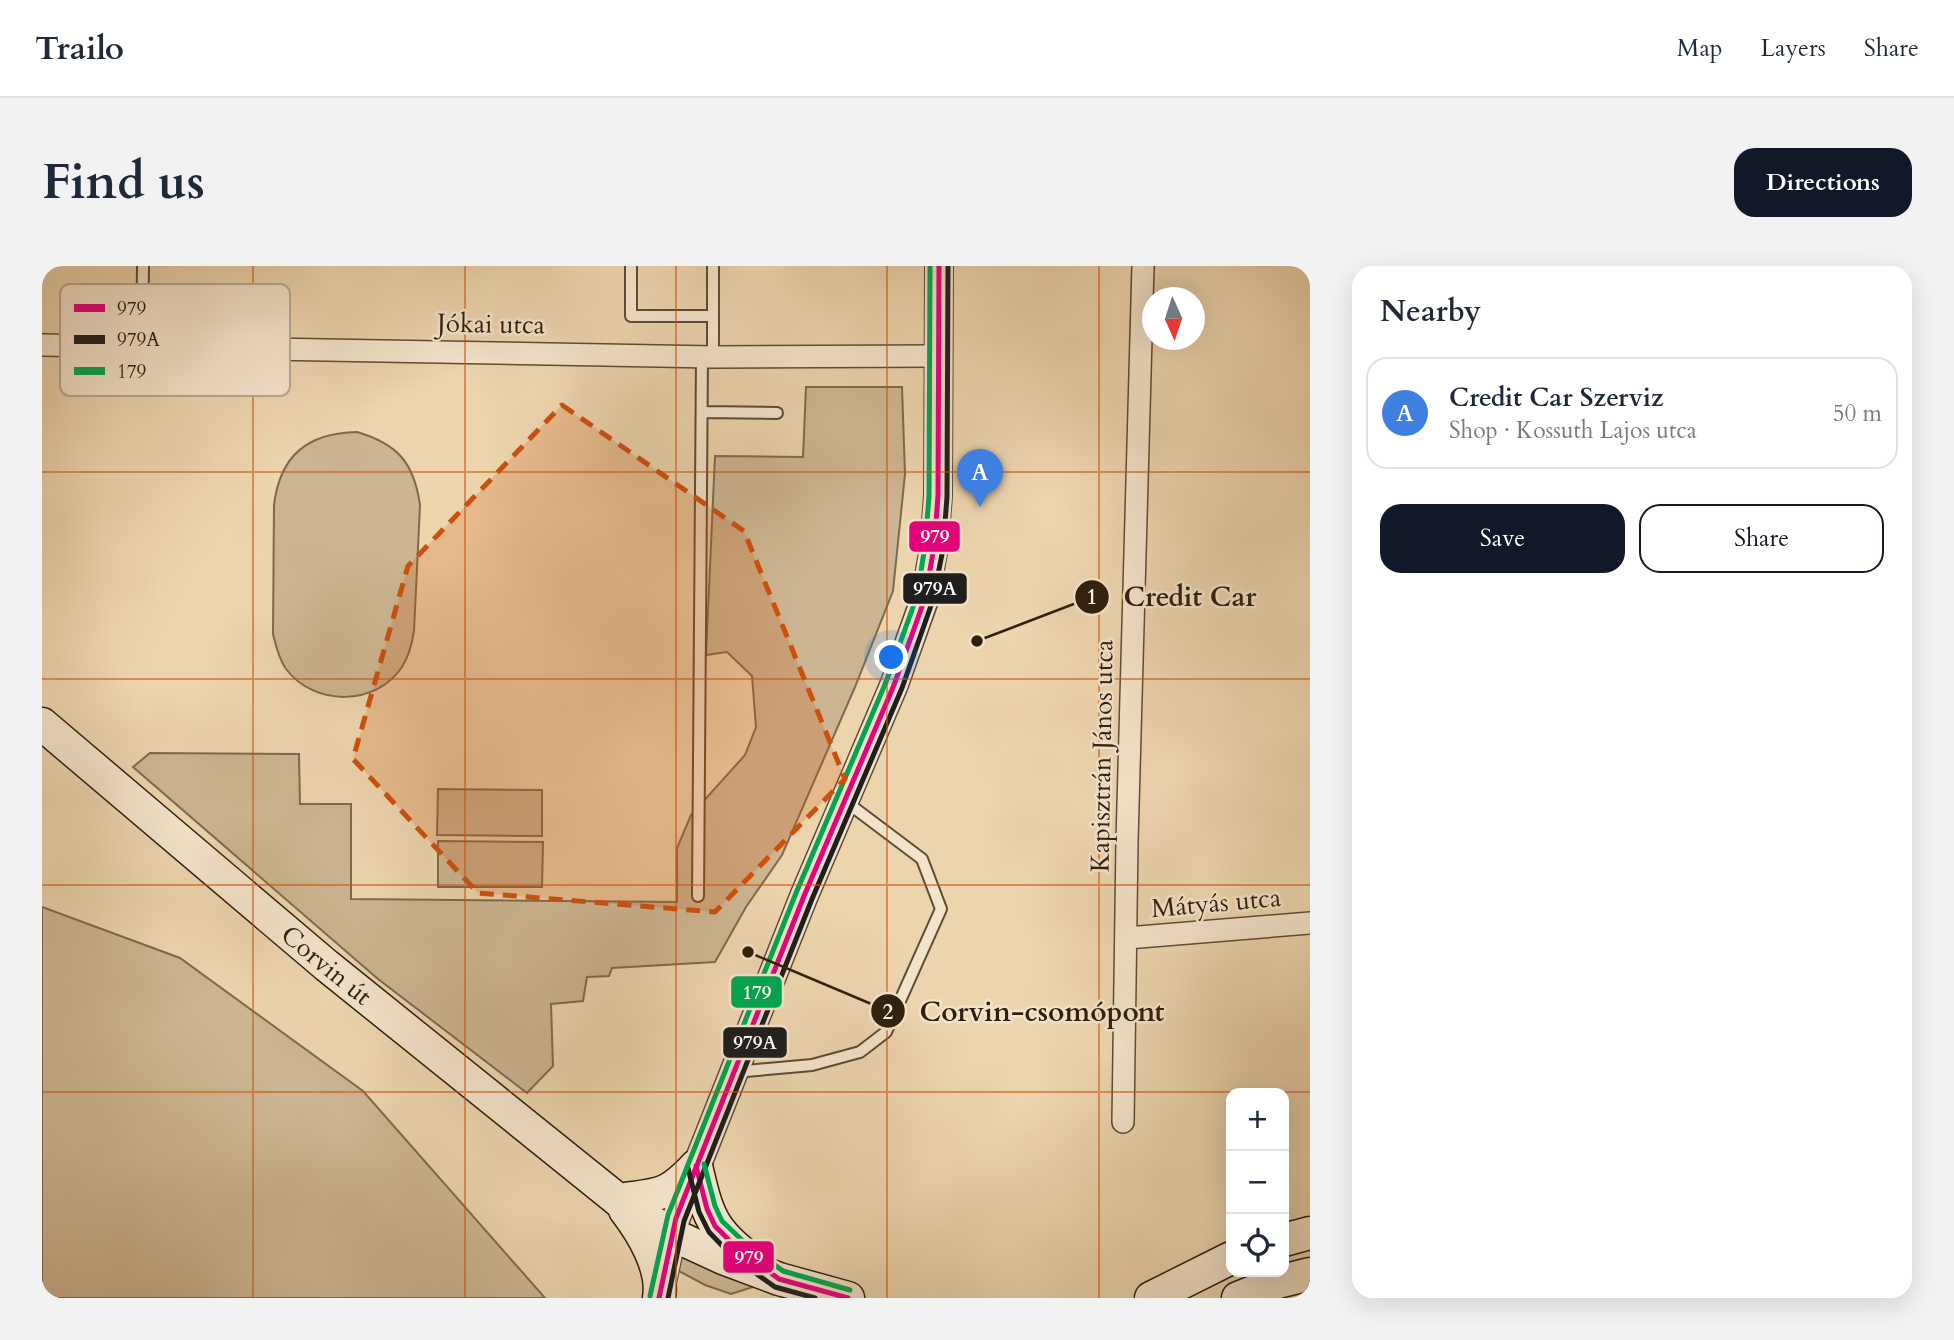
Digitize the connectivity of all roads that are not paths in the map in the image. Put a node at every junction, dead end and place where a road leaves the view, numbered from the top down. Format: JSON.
{"nodes":[{"id":1,"x":143,"y":266,"type":"edge"},
{"id":2,"x":631,"y":266,"type":"edge"},
{"id":3,"x":713,"y":266,"type":"edge"},
{"id":4,"x":939,"y":266,"type":"edge"},
{"id":5,"x":1143,"y":266,"type":"edge"},
{"id":6,"x":143,"y":284,"type":"edge"},
{"id":7,"x":713,"y":316,"type":"junction"},
{"id":8,"x":42,"y":345,"type":"edge"},
{"id":9,"x":60,"y":345,"type":"edge"},
{"id":10,"x":290,"y":349,"type":"edge"},
{"id":11,"x":707,"y":356,"type":"junction"},
{"id":12,"x":938,"y":356,"type":"junction"},
{"id":13,"x":702,"y":412,"type":"junction"},
{"id":14,"x":777,"y":413,"type":"dead end"},
{"id":15,"x":42,"y":724,"type":"edge"},
{"id":16,"x":845,"y":801,"type":"junction"},
{"id":17,"x":698,"y":896,"type":"dead end"},
{"id":18,"x":1310,"y":923,"type":"edge"},
{"id":19,"x":1127,"y":938,"type":"junction"},
{"id":20,"x":735,"y":1072,"type":"junction"},
{"id":21,"x":1123,"y":1122,"type":"dead end"},
{"id":22,"x":696,"y":1166,"type":"junction"},
{"id":23,"x":618,"y":1200,"type":"junction"},
{"id":24,"x":1310,"y":1233,"type":"edge"},
{"id":25,"x":671,"y":1234,"type":"junction"},
{"id":26,"x":1289,"y":1239,"type":"edge"},
{"id":27,"x":1226,"y":1260,"type":"edge"},
{"id":28,"x":1310,"y":1274,"type":"edge"},
{"id":29,"x":779,"y":1279,"type":"junction"},
{"id":30,"x":660,"y":1293,"type":"edge"},
{"id":31,"x":829,"y":1297,"type":"edge"},
{"id":32,"x":1150,"y":1298,"type":"edge"},
{"id":33,"x":1238,"y":1298,"type":"edge"}],
"edges":[{"from":1,"to":6,"type":"lane"},
{"from":2,"to":7,"type":"lane"},
{"from":3,"to":7,"type":"lane"},
{"from":4,"to":12,"type":"street"},
{"from":5,"to":19,"type":"street","name":"Kapisztrán János utca"},
{"from":7,"to":11,"type":"lane"},
{"from":8,"to":9,"type":"street","name":"Jókai utca"},
{"from":10,"to":11,"type":"street","name":"Jókai utca"},
{"from":11,"to":12,"type":"street","name":"Jókai utca"},
{"from":11,"to":13,"type":"lane"},
{"from":12,"to":16,"type":"street"},
{"from":13,"to":14,"type":"lane"},
{"from":13,"to":17,"type":"lane"},
{"from":15,"to":23,"type":"main road","name":"Corvin út"},
{"from":16,"to":20,"type":"street"},
{"from":16,"to":20,"type":"lane"},
{"from":18,"to":19,"type":"street","name":"Mátyás utca"},
{"from":19,"to":21,"type":"street","name":"Kapisztrán János utca"},
{"from":20,"to":22,"type":"street"},
{"from":22,"to":23,"type":"main road"},
{"from":22,"to":25,"type":"street"},
{"from":22,"to":29,"type":"main road"},
{"from":23,"to":25,"type":"main road"},
{"from":23,"to":30,"type":"main road"},
{"from":24,"to":26,"type":"main road"},
{"from":25,"to":29,"type":"main road"},
{"from":25,"to":30,"type":"street"},
{"from":27,"to":32,"type":"main road"},
{"from":28,"to":33,"type":"main road"},
{"from":29,"to":31,"type":"main road"}]}
